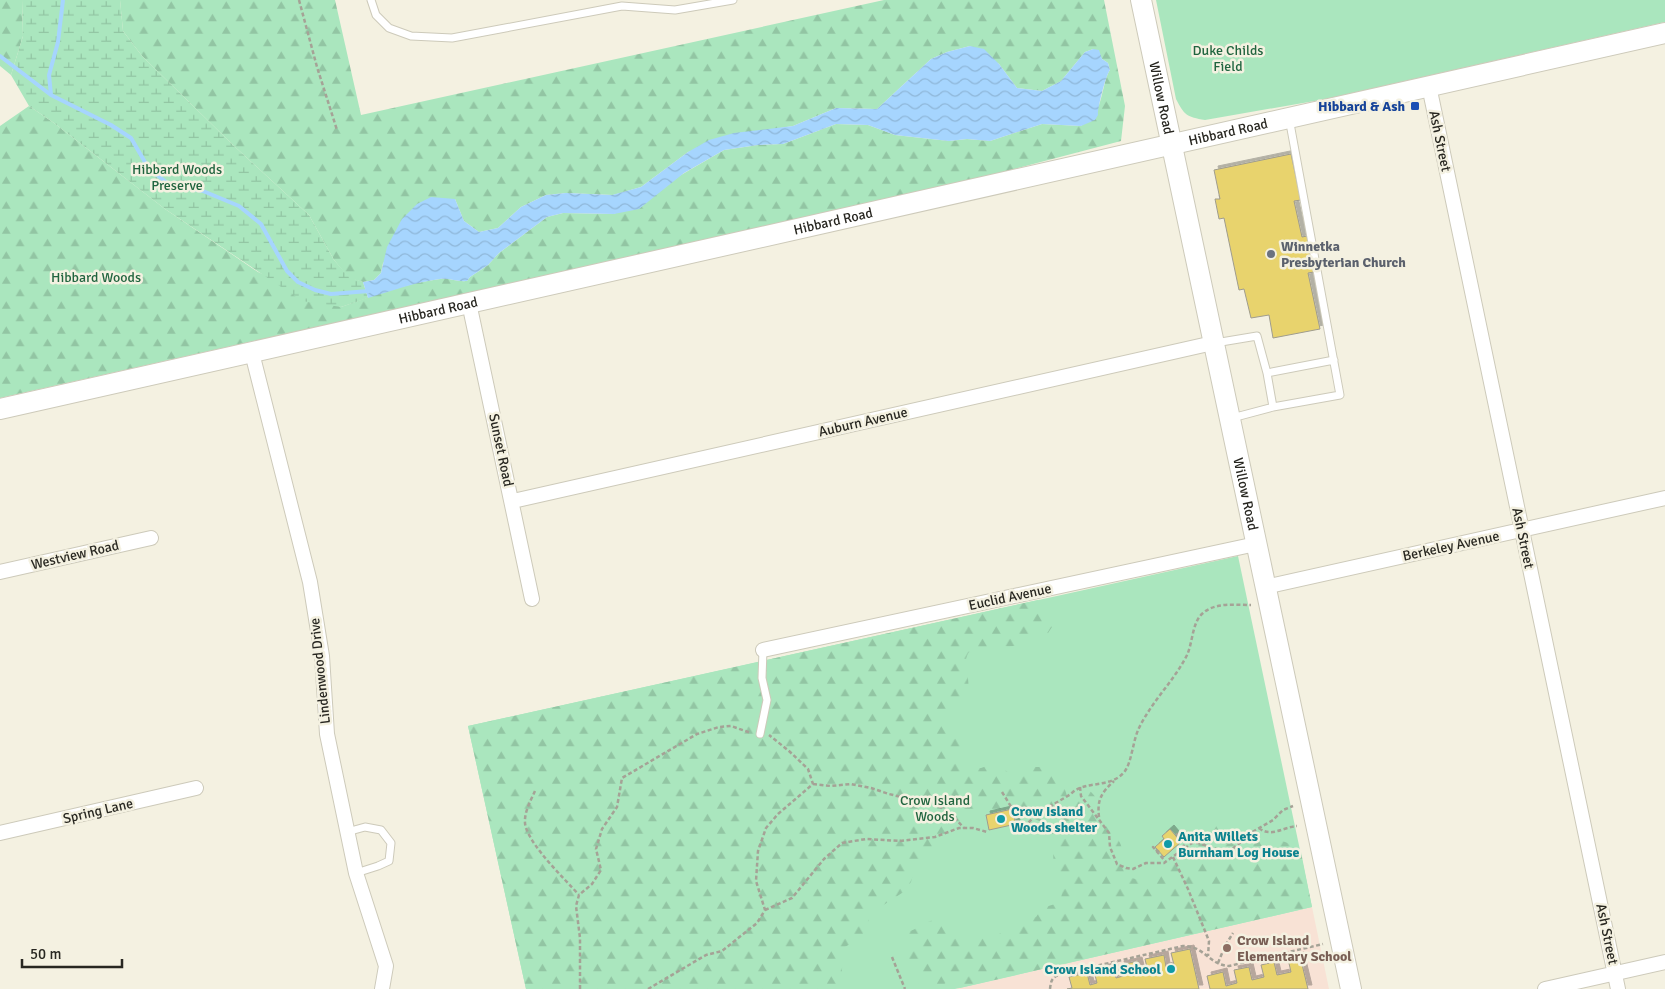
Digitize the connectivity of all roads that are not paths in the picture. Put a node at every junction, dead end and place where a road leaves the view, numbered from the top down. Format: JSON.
{"nodes":[{"id":1,"x":371,"y":0,"type":"edge"},
{"id":2,"x":733,"y":0,"type":"edge"},
{"id":3,"x":1141,"y":0,"type":"edge"},
{"id":4,"x":1665,"y":33,"type":"edge"},
{"id":5,"x":1429,"y":86,"type":"junction"},
{"id":6,"x":1289,"y":118,"type":"junction"},
{"id":7,"x":1171,"y":145,"type":"junction"},
{"id":8,"x":469,"y":303,"type":"junction"},
{"id":9,"x":1213,"y":343,"type":"junction"},
{"id":10,"x":252,"y":353,"type":"junction"},
{"id":11,"x":1334,"y":360,"type":"junction"},
{"id":12,"x":1267,"y":373,"type":"junction"},
{"id":13,"x":1273,"y":407,"type":"junction"},
{"id":14,"x":0,"y":409,"type":"edge"},
{"id":15,"x":1229,"y":418,"type":"junction"},
{"id":16,"x":1665,"y":498,"type":"edge"},
{"id":17,"x":513,"y":502,"type":"junction"},
{"id":18,"x":1522,"y":531,"type":"junction"},
{"id":19,"x":151,"y":538,"type":"dead end"},
{"id":20,"x":1256,"y":544,"type":"junction"},
{"id":21,"x":0,"y":572,"type":"edge"},
{"id":22,"x":1265,"y":587,"type":"junction"},
{"id":23,"x":532,"y":598,"type":"dead end"},
{"id":24,"x":763,"y":650,"type":"joint"},
{"id":25,"x":760,"y":734,"type":"road end"},
{"id":26,"x":196,"y":788,"type":"dead end"},
{"id":27,"x":347,"y":832,"type":"junction"},
{"id":28,"x":0,"y":833,"type":"edge"},
{"id":29,"x":356,"y":872,"type":"junction"},
{"id":30,"x":1665,"y":962,"type":"edge"},
{"id":31,"x":1615,"y":973,"type":"junction"},
{"id":32,"x":382,"y":989,"type":"edge"},
{"id":33,"x":1350,"y":989,"type":"edge"},
{"id":34,"x":1545,"y":989,"type":"edge"},
{"id":35,"x":1618,"y":989,"type":"edge"}],
"edges":[{"from":1,"to":2,"type":"lane"},
{"from":3,"to":7,"type":"street","name":"Willow Road"},
{"from":4,"to":5,"type":"street","name":"Hibbard Road"},
{"from":5,"to":6,"type":"street","name":"Hibbard Road"},
{"from":5,"to":18,"type":"street","name":"Ash Street"},
{"from":6,"to":7,"type":"street","name":"Hibbard Road"},
{"from":6,"to":11,"type":"lane"},
{"from":7,"to":8,"type":"street","name":"Hibbard Road"},
{"from":7,"to":9,"type":"street","name":"Willow Road"},
{"from":8,"to":10,"type":"street","name":"Hibbard Road"},
{"from":8,"to":17,"type":"street","name":"Sunset Road"},
{"from":9,"to":12,"type":"lane"},
{"from":9,"to":15,"type":"street","name":"Willow Road"},
{"from":9,"to":17,"type":"street","name":"Auburn Avenue"},
{"from":10,"to":14,"type":"street","name":"Hibbard Road"},
{"from":10,"to":27,"type":"street","name":"Lindenwood Drive"},
{"from":11,"to":12,"type":"lane"},
{"from":11,"to":13,"type":"lane"},
{"from":12,"to":13,"type":"lane"},
{"from":13,"to":15,"type":"lane"},
{"from":15,"to":20,"type":"street","name":"Willow Road"},
{"from":16,"to":18,"type":"street","name":"Berkeley Avenue"},
{"from":17,"to":23,"type":"street","name":"Sunset Road"},
{"from":18,"to":22,"type":"street","name":"Berkeley Avenue"},
{"from":18,"to":31,"type":"street","name":"Ash Street"},
{"from":19,"to":21,"type":"street","name":"Westview Road"},
{"from":20,"to":22,"type":"street","name":"Willow Road"},
{"from":20,"to":24,"type":"street","name":"Euclid Avenue"},
{"from":22,"to":33,"type":"street","name":"Willow Road"},
{"from":24,"to":25,"type":"lane"},
{"from":26,"to":28,"type":"street","name":"Spring Lane"},
{"from":27,"to":29,"type":"street","name":"Lindenwood Drive"},
{"from":27,"to":29,"type":"lane"},
{"from":29,"to":32,"type":"street","name":"Lindenwood Drive"},
{"from":30,"to":31,"type":"street"},
{"from":31,"to":34,"type":"street"},
{"from":31,"to":35,"type":"street","name":"Ash Street"}]}
